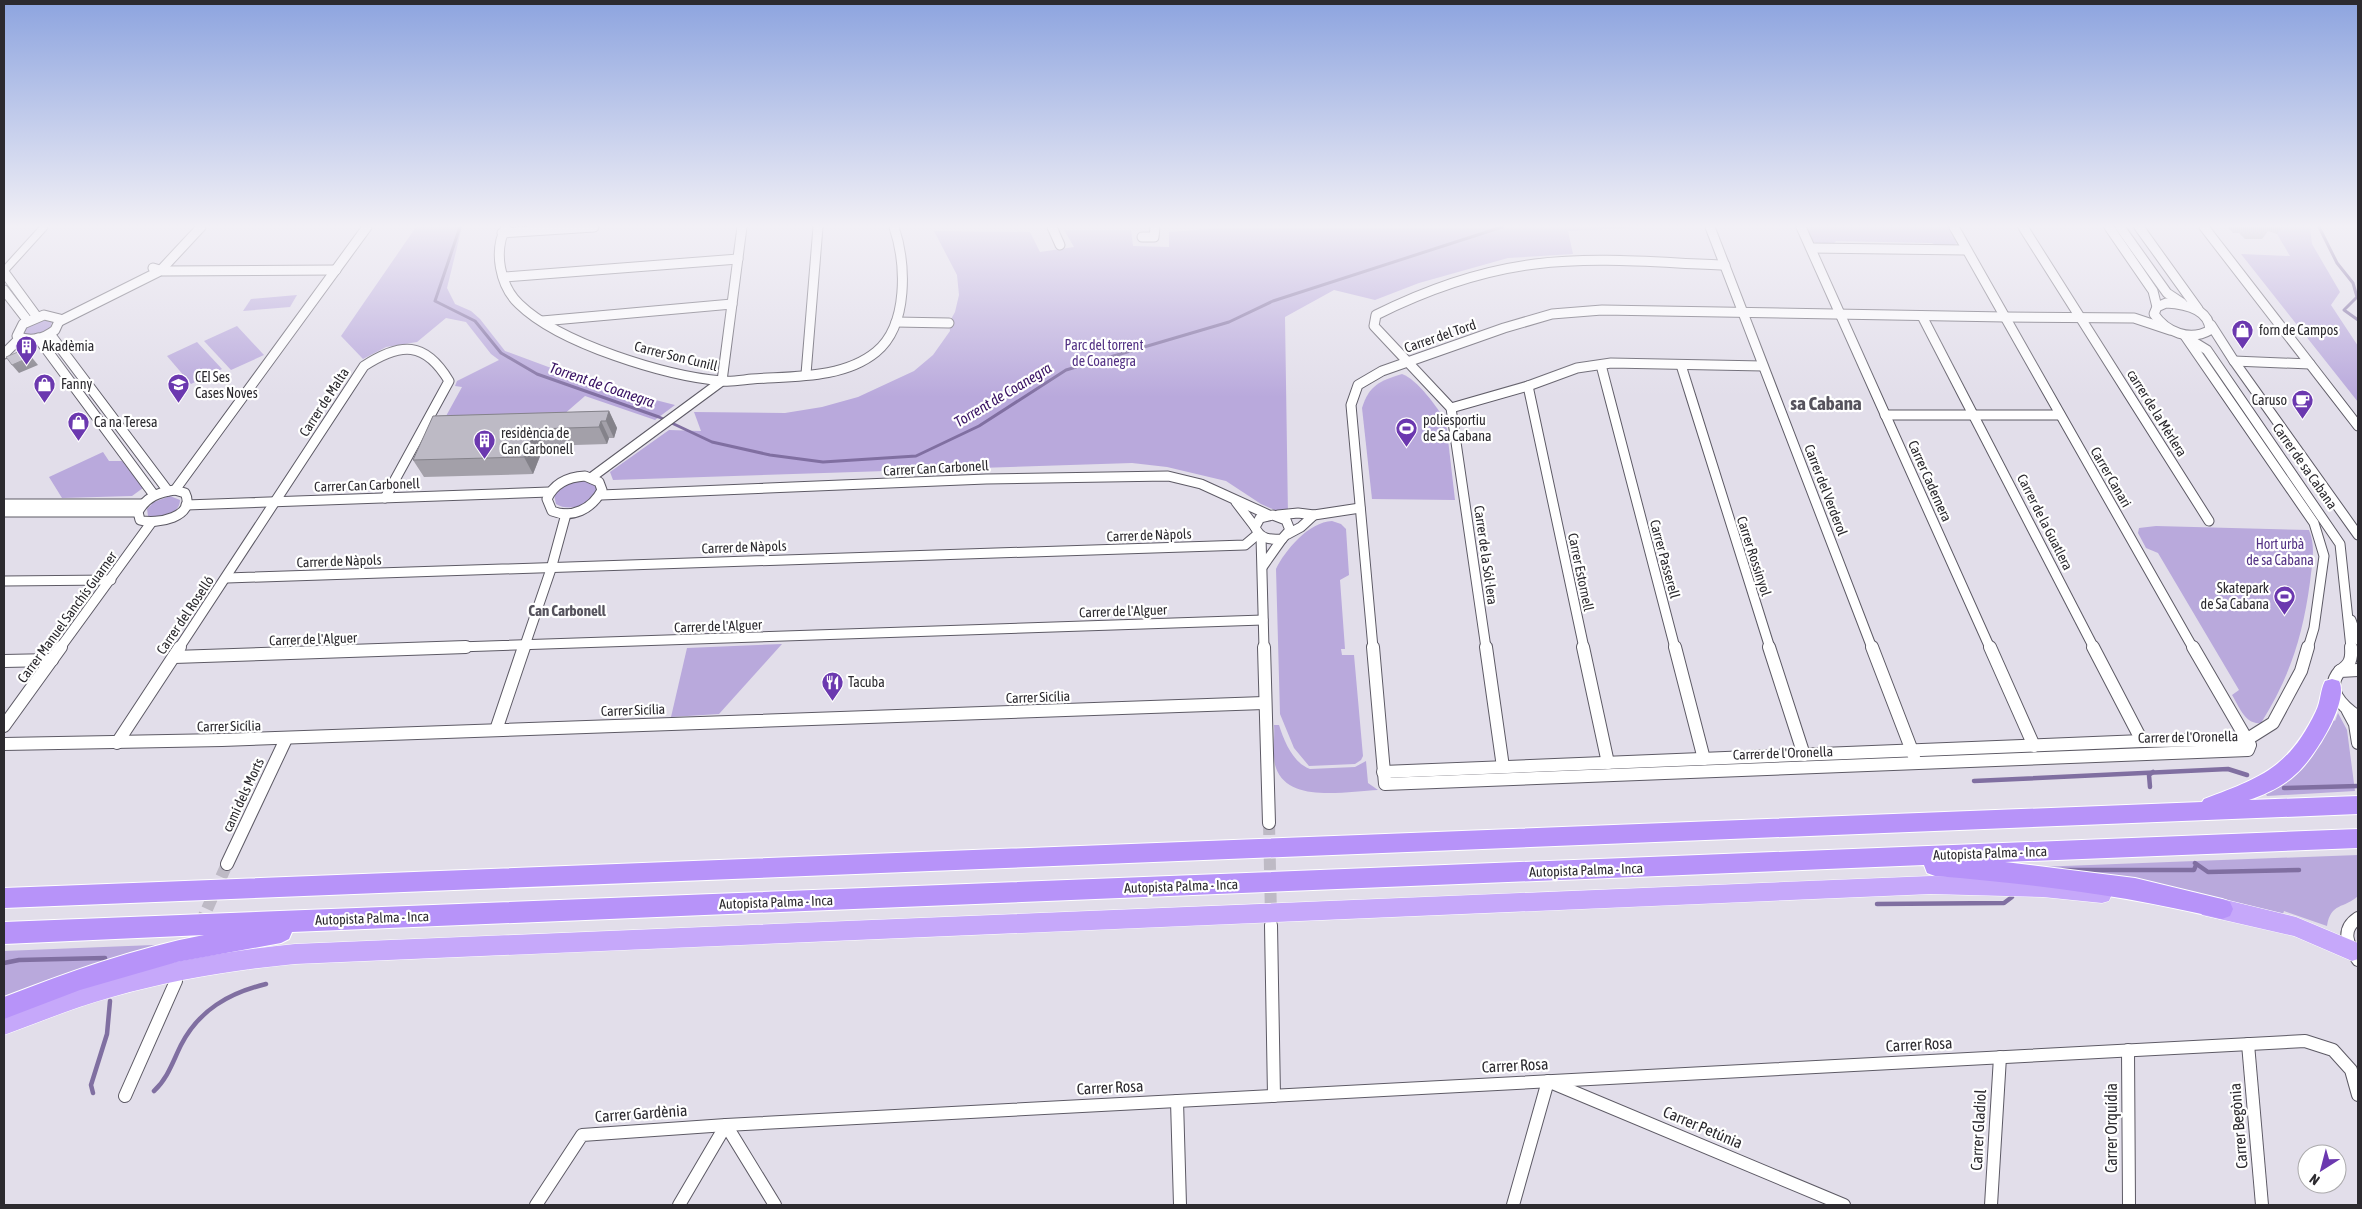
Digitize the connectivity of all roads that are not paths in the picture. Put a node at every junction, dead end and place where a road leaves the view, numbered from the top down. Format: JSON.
{"nodes":[{"id":1,"x":11,"y":283,"type":"edge"},
{"id":2,"x":128,"y":283,"type":"edge"},
{"id":3,"x":326,"y":283,"type":"edge"},
{"id":4,"x":508,"y":283,"type":"edge"},
{"id":5,"x":735,"y":283,"type":"edge"},
{"id":6,"x":813,"y":283,"type":"edge"},
{"id":7,"x":901,"y":283,"type":"edge"},
{"id":8,"x":1454,"y":283,"type":"edge"},
{"id":9,"x":1732,"y":283,"type":"edge"},
{"id":10,"x":1826,"y":283,"type":"edge"},
{"id":11,"x":1985,"y":283,"type":"edge"},
{"id":12,"x":2060,"y":283,"type":"edge"},
{"id":13,"x":2148,"y":283,"type":"edge"},
{"id":14,"x":2160,"y":283,"type":"edge"},
{"id":15,"x":2180,"y":283,"type":"edge"},
{"id":16,"x":2248,"y":283,"type":"edge"},
{"id":17,"x":4,"y":290,"type":"edge"},
{"id":18,"x":2167,"y":293,"type":"junction"},
{"id":19,"x":2166,"y":303,"type":"junction"},
{"id":20,"x":732,"y":304,"type":"junction"},
{"id":21,"x":2184,"y":305,"type":"junction"},
{"id":22,"x":2156,"y":308,"type":"junction"},
{"id":23,"x":1744,"y":313,"type":"junction"},
{"id":24,"x":2202,"y":313,"type":"junction"},
{"id":25,"x":1839,"y":315,"type":"junction"},
{"id":26,"x":1922,"y":316,"type":"junction"},
{"id":27,"x":37,"y":317,"type":"junction"},
{"id":28,"x":2005,"y":317,"type":"junction"},
{"id":29,"x":2082,"y":318,"type":"junction"},
{"id":30,"x":2134,"y":318,"type":"junction"},
{"id":31,"x":58,"y":319,"type":"junction"},
{"id":32,"x":28,"y":321,"type":"junction"},
{"id":33,"x":542,"y":321,"type":"junction"},
{"id":34,"x":896,"y":322,"type":"junction"},
{"id":35,"x":949,"y":323,"type":"dead end"},
{"id":36,"x":2209,"y":329,"type":"junction"},
{"id":37,"x":2170,"y":330,"type":"junction"},
{"id":38,"x":50,"y":334,"type":"junction"},
{"id":39,"x":2182,"y":335,"type":"junction"},
{"id":40,"x":20,"y":338,"type":"junction"},
{"id":41,"x":38,"y":338,"type":"junction"},
{"id":42,"x":2206,"y":350,"type":"junction"},
{"id":43,"x":4,"y":354,"type":"edge"},
{"id":44,"x":2234,"y":361,"type":"junction"},
{"id":45,"x":1408,"y":362,"type":"junction"},
{"id":46,"x":2310,"y":364,"type":"junction"},
{"id":47,"x":1601,"y":365,"type":"junction"},
{"id":48,"x":1681,"y":365,"type":"junction"},
{"id":49,"x":1763,"y":366,"type":"junction"},
{"id":50,"x":806,"y":374,"type":"junction"},
{"id":51,"x":722,"y":381,"type":"junction"},
{"id":52,"x":1528,"y":386,"type":"junction"},
{"id":53,"x":1451,"y":408,"type":"junction"},
{"id":54,"x":1885,"y":415,"type":"junction"},
{"id":55,"x":1974,"y":415,"type":"junction"},
{"id":56,"x":2060,"y":415,"type":"junction"},
{"id":57,"x":2358,"y":426,"type":"edge"},
{"id":58,"x":592,"y":477,"type":"junction"},
{"id":59,"x":171,"y":490,"type":"junction"},
{"id":60,"x":549,"y":492,"type":"junction"},
{"id":61,"x":154,"y":495,"type":"junction"},
{"id":62,"x":601,"y":495,"type":"junction"},
{"id":63,"x":385,"y":498,"type":"junction"},
{"id":64,"x":1235,"y":501,"type":"junction"},
{"id":65,"x":276,"y":502,"type":"junction"},
{"id":66,"x":4,"y":504,"type":"edge"},
{"id":67,"x":186,"y":505,"type":"junction"},
{"id":68,"x":140,"y":508,"type":"junction"},
{"id":69,"x":1360,"y":508,"type":"junction"},
{"id":70,"x":4,"y":512,"type":"edge"},
{"id":71,"x":566,"y":514,"type":"junction"},
{"id":72,"x":1273,"y":515,"type":"junction"},
{"id":73,"x":1314,"y":515,"type":"junction"},
{"id":74,"x":2209,"y":522,"type":"dead end"},
{"id":75,"x":151,"y":523,"type":"junction"},
{"id":76,"x":1258,"y":533,"type":"junction"},
{"id":77,"x":2358,"y":535,"type":"edge"},
{"id":78,"x":1285,"y":536,"type":"junction"},
{"id":79,"x":1264,"y":566,"type":"junction"},
{"id":80,"x":550,"y":569,"type":"junction"},
{"id":81,"x":227,"y":578,"type":"junction"},
{"id":82,"x":111,"y":580,"type":"junction"},
{"id":83,"x":4,"y":581,"type":"edge"},
{"id":84,"x":2348,"y":612,"type":"junction"},
{"id":85,"x":1263,"y":620,"type":"junction"},
{"id":86,"x":2358,"y":640,"type":"edge"},
{"id":87,"x":524,"y":646,"type":"junction"},
{"id":88,"x":174,"y":657,"type":"junction"},
{"id":89,"x":52,"y":660,"type":"junction"},
{"id":90,"x":4,"y":661,"type":"edge"},
{"id":91,"x":2358,"y":670,"type":"edge"},
{"id":92,"x":2336,"y":679,"type":"junction"},
{"id":93,"x":1264,"y":703,"type":"junction"},
{"id":94,"x":2344,"y":706,"type":"junction"},
{"id":95,"x":2358,"y":717,"type":"edge"},
{"id":96,"x":4,"y":726,"type":"edge"},
{"id":97,"x":496,"y":730,"type":"junction"},
{"id":98,"x":286,"y":739,"type":"junction"},
{"id":99,"x":2246,"y":740,"type":"junction"},
{"id":100,"x":2142,"y":741,"type":"junction"},
{"id":101,"x":118,"y":743,"type":"junction"},
{"id":102,"x":2358,"y":743,"type":"edge"},
{"id":103,"x":4,"y":744,"type":"edge"},
{"id":104,"x":2034,"y":746,"type":"junction"},
{"id":105,"x":1912,"y":751,"type":"junction"},
{"id":106,"x":1804,"y":755,"type":"junction"},
{"id":107,"x":1704,"y":759,"type":"junction"},
{"id":108,"x":1916,"y":762,"type":"junction"},
{"id":109,"x":1608,"y":763,"type":"junction"},
{"id":110,"x":1503,"y":768,"type":"junction"},
{"id":111,"x":1383,"y":772,"type":"junction"},
{"id":112,"x":2358,"y":805,"type":"edge"},
{"id":113,"x":2193,"y":812,"type":"junction"},
{"id":114,"x":1269,"y":823,"type":"tunnel mouth"},
{"id":115,"x":2358,"y":838,"type":"edge"},
{"id":116,"x":1857,"y":859,"type":"junction"},
{"id":117,"x":227,"y":864,"type":"tunnel mouth"},
{"id":118,"x":4,"y":898,"type":"edge"},
{"id":119,"x":2222,"y":909,"type":"junction"},
{"id":120,"x":2358,"y":918,"type":"edge"},
{"id":121,"x":346,"y":919,"type":"junction"},
{"id":122,"x":1271,"y":925,"type":"tunnel mouth"},
{"id":123,"x":4,"y":933,"type":"edge"},
{"id":124,"x":2355,"y":956,"type":"edge"},
{"id":125,"x":176,"y":981,"type":"dead end"},
{"id":126,"x":4,"y":1008,"type":"edge"},
{"id":127,"x":4,"y":1024,"type":"edge"},
{"id":128,"x":2248,"y":1044,"type":"junction"},
{"id":129,"x":2128,"y":1050,"type":"junction"},
{"id":130,"x":2000,"y":1057,"type":"junction"},
{"id":131,"x":1548,"y":1081,"type":"junction"},
{"id":132,"x":2358,"y":1094,"type":"edge"},
{"id":133,"x":125,"y":1096,"type":"dead end"},
{"id":134,"x":1274,"y":1096,"type":"junction"},
{"id":135,"x":1178,"y":1101,"type":"junction"},
{"id":136,"x":726,"y":1125,"type":"junction"},
{"id":137,"x":536,"y":1205,"type":"edge"},
{"id":138,"x":679,"y":1205,"type":"edge"},
{"id":139,"x":775,"y":1205,"type":"edge"},
{"id":140,"x":1180,"y":1205,"type":"edge"},
{"id":141,"x":1513,"y":1205,"type":"edge"},
{"id":142,"x":1844,"y":1205,"type":"edge"},
{"id":143,"x":1991,"y":1205,"type":"edge"},
{"id":144,"x":2129,"y":1205,"type":"edge"},
{"id":145,"x":2262,"y":1205,"type":"edge"}],
"edges":[{"from":1,"to":27,"type":"street"},
{"from":2,"to":31,"type":"street"},
{"from":3,"to":59,"type":"street"},
{"from":4,"to":33,"type":"street","name":"Carrer Son Cunill"},
{"from":5,"to":20,"type":"street"},
{"from":6,"to":50,"type":"street"},
{"from":7,"to":34,"type":"street","name":"Carrer Son Cunill"},
{"from":8,"to":45,"type":"street"},
{"from":9,"to":23,"type":"street","name":"Carrer del Verderol"},
{"from":10,"to":25,"type":"street","name":"Carrer Cadernera"},
{"from":11,"to":28,"type":"street","name":"Carrer Canari"},
{"from":12,"to":29,"type":"street"},
{"from":13,"to":22,"type":"street"},
{"from":14,"to":18,"type":"street"},
{"from":15,"to":24,"type":"street"},
{"from":16,"to":46,"type":"street"},
{"from":17,"to":32,"type":"street"},
{"from":18,"to":19,"type":"street"},
{"from":18,"to":21,"type":"street"},
{"from":19,"to":21,"type":"street"},
{"from":19,"to":22,"type":"street","name":"Carrer del Tord"},
{"from":20,"to":33,"type":"street"},
{"from":20,"to":51,"type":"street"},
{"from":21,"to":24,"type":"street"},
{"from":22,"to":30,"type":"street","name":"Carrer del Tord"},
{"from":22,"to":37,"type":"street"},
{"from":23,"to":25,"type":"street","name":"Carrer del Tord"},
{"from":23,"to":45,"type":"street","name":"Carrer del Tord"},
{"from":23,"to":49,"type":"street","name":"Carrer del Verderol"},
{"from":24,"to":36,"type":"street"},
{"from":25,"to":26,"type":"street","name":"Carrer del Tord"},
{"from":25,"to":54,"type":"street","name":"Carrer Cadernera"},
{"from":26,"to":28,"type":"street","name":"Carrer del Tord"},
{"from":26,"to":55,"type":"street","name":"Carrer de la Guatlera"},
{"from":27,"to":31,"type":"street"},
{"from":27,"to":32,"type":"street"},
{"from":28,"to":29,"type":"street","name":"Carrer del Tord"},
{"from":28,"to":56,"type":"street","name":"Carrer Canari"},
{"from":29,"to":30,"type":"street","name":"Carrer del Tord"},
{"from":29,"to":74,"type":"street","name":"carrer de la Mèrlera"},
{"from":30,"to":37,"type":"street","name":"Carrer del Tord"},
{"from":31,"to":38,"type":"street"},
{"from":32,"to":40,"type":"street"},
{"from":33,"to":51,"type":"street","name":"Carrer Son Cunill"},
{"from":34,"to":35,"type":"street"},
{"from":34,"to":50,"type":"street","name":"Carrer Son Cunill"},
{"from":36,"to":39,"type":"street"},
{"from":36,"to":42,"type":"street"},
{"from":36,"to":44,"type":"street"},
{"from":37,"to":39,"type":"street","name":"Carrer del Tord"},
{"from":38,"to":41,"type":"street"},
{"from":38,"to":59,"type":"street"},
{"from":39,"to":42,"type":"street","name":"Carrer de sa Cabana"},
{"from":39,"to":99,"type":"street"},
{"from":40,"to":41,"type":"street"},
{"from":40,"to":43,"type":"street"},
{"from":41,"to":61,"type":"street"},
{"from":42,"to":84,"type":"street","name":"Carrer de sa Cabana"},
{"from":44,"to":46,"type":"street"},
{"from":44,"to":77,"type":"street"},
{"from":45,"to":53,"type":"street"},
{"from":45,"to":69,"type":"street","name":"Carrer del Tord"},
{"from":46,"to":57,"type":"street"},
{"from":47,"to":48,"type":"street"},
{"from":47,"to":52,"type":"street"},
{"from":47,"to":107,"type":"street","name":"Carrer Passerell"},
{"from":48,"to":49,"type":"street"},
{"from":48,"to":106,"type":"street","name":"Carrer Rossinyol"},
{"from":49,"to":105,"type":"street","name":"Carrer del Verderol"},
{"from":50,"to":51,"type":"street","name":"Carrer Son Cunill"},
{"from":51,"to":58,"type":"street"},
{"from":52,"to":53,"type":"street"},
{"from":52,"to":109,"type":"street","name":"Carrer Estornell"},
{"from":53,"to":110,"type":"street","name":"Carrer de la Sól·lera"},
{"from":54,"to":55,"type":"street"},
{"from":54,"to":104,"type":"street","name":"Carrer Cadernera"},
{"from":55,"to":56,"type":"street"},
{"from":55,"to":100,"type":"street","name":"Carrer de la Guatlera"},
{"from":56,"to":99,"type":"street","name":"Carrer Canari"},
{"from":58,"to":60,"type":"street"},
{"from":58,"to":62,"type":"street"},
{"from":59,"to":61,"type":"street"},
{"from":59,"to":67,"type":"street"},
{"from":60,"to":63,"type":"street","name":"Carrer Can Carbonell"},
{"from":60,"to":71,"type":"street"},
{"from":61,"to":68,"type":"street"},
{"from":62,"to":64,"type":"street","name":"Carrer Can Carbonell"},
{"from":62,"to":71,"type":"street"},
{"from":63,"to":65,"type":"street","name":"Carrer Can Carbonell"},
{"from":63,"to":65,"type":"street","name":"Carrer de Malta"},
{"from":64,"to":72,"type":"street"},
{"from":64,"to":76,"type":"street","name":"Carrer Can Carbonell"},
{"from":65,"to":67,"type":"street","name":"Carrer Can Carbonell"},
{"from":65,"to":81,"type":"street","name":"Carrer del Roselló"},
{"from":66,"to":68,"type":"street"},
{"from":67,"to":75,"type":"street"},
{"from":68,"to":70,"type":"street"},
{"from":68,"to":75,"type":"street"},
{"from":69,"to":73,"type":"street"},
{"from":69,"to":111,"type":"street","name":"Carrer del Tord"},
{"from":71,"to":80,"type":"street"},
{"from":72,"to":73,"type":"street"},
{"from":72,"to":76,"type":"street"},
{"from":72,"to":78,"type":"street"},
{"from":73,"to":78,"type":"street"},
{"from":75,"to":82,"type":"street","name":"Carrer Manuel Sanchís Guarner"},
{"from":76,"to":78,"type":"street"},
{"from":76,"to":79,"type":"street"},
{"from":76,"to":80,"type":"street","name":"Carrer de Nàpols"},
{"from":78,"to":79,"type":"street"},
{"from":79,"to":85,"type":"street"},
{"from":80,"to":81,"type":"street","name":"Carrer de Nàpols"},
{"from":80,"to":87,"type":"street"},
{"from":81,"to":88,"type":"street","name":"Carrer del Roselló"},
{"from":82,"to":83,"type":"street"},
{"from":82,"to":89,"type":"street","name":"Carrer Manuel Sanchís Guarner"},
{"from":84,"to":86,"type":"street","name":"Carrer de sa Cabana"},
{"from":84,"to":92,"type":"street","name":"Carrer de sa Cabana"},
{"from":85,"to":87,"type":"street","name":"Carrer de l'Alguer"},
{"from":85,"to":93,"type":"street"},
{"from":87,"to":88,"type":"street","name":"Carrer de l'Alguer"},
{"from":87,"to":97,"type":"street"},
{"from":88,"to":101,"type":"street","name":"Carrer del Roselló"},
{"from":89,"to":90,"type":"street"},
{"from":89,"to":96,"type":"street","name":"Carrer Manuel Sanchís Guarner"},
{"from":91,"to":92,"type":"street"},
{"from":92,"to":94,"type":"street"},
{"from":92,"to":113,"type":"highway"},
{"from":93,"to":97,"type":"street","name":"Carrer Sicília"},
{"from":93,"to":114,"type":"street"},
{"from":94,"to":95,"type":"street"},
{"from":94,"to":102,"type":"street"},
{"from":97,"to":98,"type":"street","name":"Carrer Sicília"},
{"from":98,"to":101,"type":"street","name":"Carrer Sicília"},
{"from":98,"to":117,"type":"street","name":"camí dels Morts"},
{"from":99,"to":100,"type":"street","name":"Carrer de l'Oronella"},
{"from":99,"to":108,"type":"street","name":"Carrer de l'Oronella"},
{"from":100,"to":104,"type":"street","name":"Carrer de l'Oronella"},
{"from":101,"to":103,"type":"street","name":"Carrer Sicília"},
{"from":104,"to":105,"type":"street","name":"Carrer de l'Oronella"},
{"from":105,"to":106,"type":"street","name":"Carrer de l'Oronella"},
{"from":105,"to":108,"type":"street","name":"Carrer del Verderol"},
{"from":106,"to":107,"type":"street","name":"Carrer de l'Oronella"},
{"from":107,"to":109,"type":"street","name":"Carrer de l'Oronella"},
{"from":108,"to":111,"type":"street","name":"Carrer de l'Oronella"},
{"from":109,"to":110,"type":"street","name":"Carrer de l'Oronella"},
{"from":110,"to":111,"type":"street","name":"Carrer de l'Oronella"},
{"from":112,"to":113,"type":"highway"},
{"from":113,"to":118,"type":"highway"},
{"from":115,"to":116,"type":"highway","name":"Autopista Palma - Inca"},
{"from":116,"to":119,"type":"highway"},
{"from":116,"to":121,"type":"highway","name":"Autopista Palma - Inca"},
{"from":119,"to":124,"type":"highway"},
{"from":119,"to":127,"type":"highway"},
{"from":120,"to":124,"type":"street"},
{"from":121,"to":123,"type":"highway","name":"Autopista Palma - Inca"},
{"from":121,"to":126,"type":"highway"},
{"from":122,"to":134,"type":"street"},
{"from":125,"to":133,"type":"street"},
{"from":128,"to":129,"type":"street","name":"Carrer Rosa"},
{"from":128,"to":132,"type":"street","name":"Carrer Rosa"},
{"from":128,"to":145,"type":"street","name":"Carrer Begònia"},
{"from":129,"to":130,"type":"street","name":"Carrer Rosa"},
{"from":129,"to":144,"type":"street","name":"Carrer Orquídia"},
{"from":130,"to":131,"type":"street","name":"Carrer Rosa"},
{"from":130,"to":143,"type":"street","name":"Carrer Gladiol"},
{"from":131,"to":134,"type":"street","name":"Carrer Rosa"},
{"from":131,"to":141,"type":"street"},
{"from":131,"to":142,"type":"street","name":"Carrer Petúnia"},
{"from":134,"to":135,"type":"street","name":"Carrer Rosa"},
{"from":135,"to":136,"type":"street","name":"Carrer Rosa"},
{"from":135,"to":140,"type":"street"},
{"from":136,"to":137,"type":"street","name":"Carrer Gardènia"},
{"from":136,"to":138,"type":"street"},
{"from":136,"to":139,"type":"street"}]}
